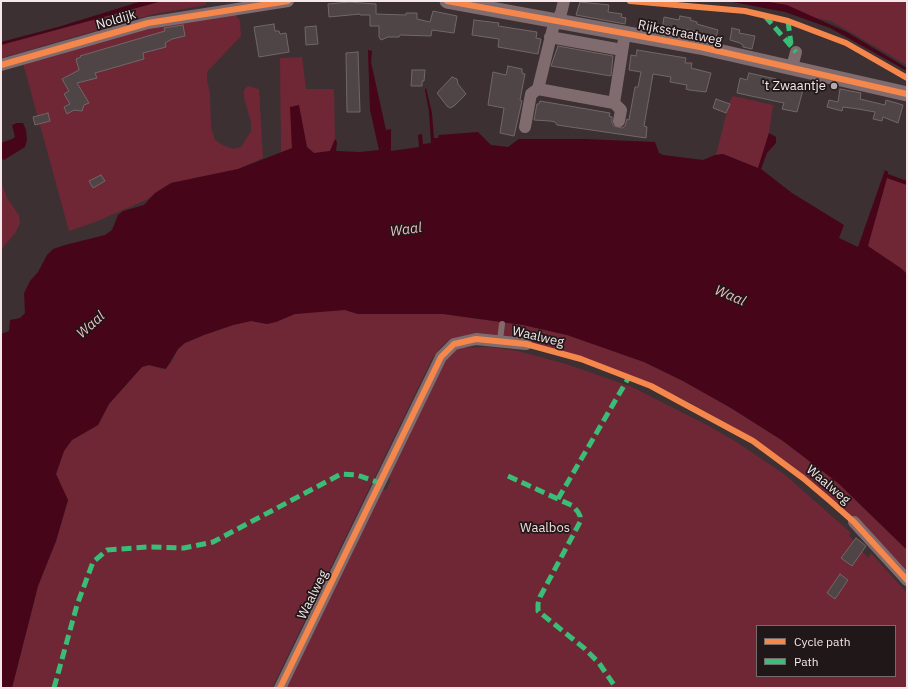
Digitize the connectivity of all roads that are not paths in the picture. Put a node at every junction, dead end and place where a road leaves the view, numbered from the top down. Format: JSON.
{"nodes":[{"id":1,"x":288,"y":1,"type":"edge"},
{"id":2,"x":447,"y":1,"type":"edge"},
{"id":3,"x":564,"y":1,"type":"edge"},
{"id":4,"x":509,"y":7,"type":"edge"},
{"id":5,"x":556,"y":21,"type":"junction"},
{"id":6,"x":625,"y":33,"type":"junction"},
{"id":7,"x":550,"y":36,"type":"junction"},
{"id":8,"x":622,"y":50,"type":"junction"},
{"id":9,"x":796,"y":52,"type":"dead end"},
{"id":10,"x":1,"y":65,"type":"edge"},
{"id":11,"x":792,"y":67,"type":"junction"},
{"id":12,"x":538,"y":90,"type":"junction"},
{"id":13,"x":907,"y":94,"type":"edge"},
{"id":14,"x":614,"y":103,"type":"junction"},
{"id":15,"x":619,"y":121,"type":"dead end"},
{"id":16,"x":525,"y":127,"type":"dead end"},
{"id":17,"x":502,"y":324,"type":"dead end"},
{"id":18,"x":500,"y":340,"type":"junction"},
{"id":19,"x":526,"y":344,"type":"dead end"},
{"id":20,"x":854,"y":522,"type":"dead end"},
{"id":21,"x":907,"y":580,"type":"edge"},
{"id":22,"x":280,"y":688,"type":"edge"}],
"edges":[{"from":1,"to":10,"type":"street","name":"Noldijk"},
{"from":2,"to":4,"type":"street","name":"Rijksstraatweg"},
{"from":3,"to":5,"type":"street"},
{"from":4,"to":5,"type":"street","name":"Rijksstraatweg"},
{"from":5,"to":6,"type":"street","name":"Rijksstraatweg"},
{"from":5,"to":7,"type":"street"},
{"from":6,"to":8,"type":"street"},
{"from":6,"to":11,"type":"street","name":"Rijksstraatweg"},
{"from":7,"to":8,"type":"street"},
{"from":7,"to":12,"type":"street"},
{"from":8,"to":14,"type":"street"},
{"from":9,"to":11,"type":"street"},
{"from":11,"to":13,"type":"street","name":"Rijksstraatweg"},
{"from":12,"to":14,"type":"street"},
{"from":12,"to":16,"type":"street"},
{"from":14,"to":15,"type":"street"},
{"from":17,"to":18,"type":"lane"},
{"from":18,"to":19,"type":"street","name":"Waalweg"},
{"from":18,"to":22,"type":"street","name":"Waalweg"},
{"from":20,"to":21,"type":"street","name":"Waalweg"}]}
